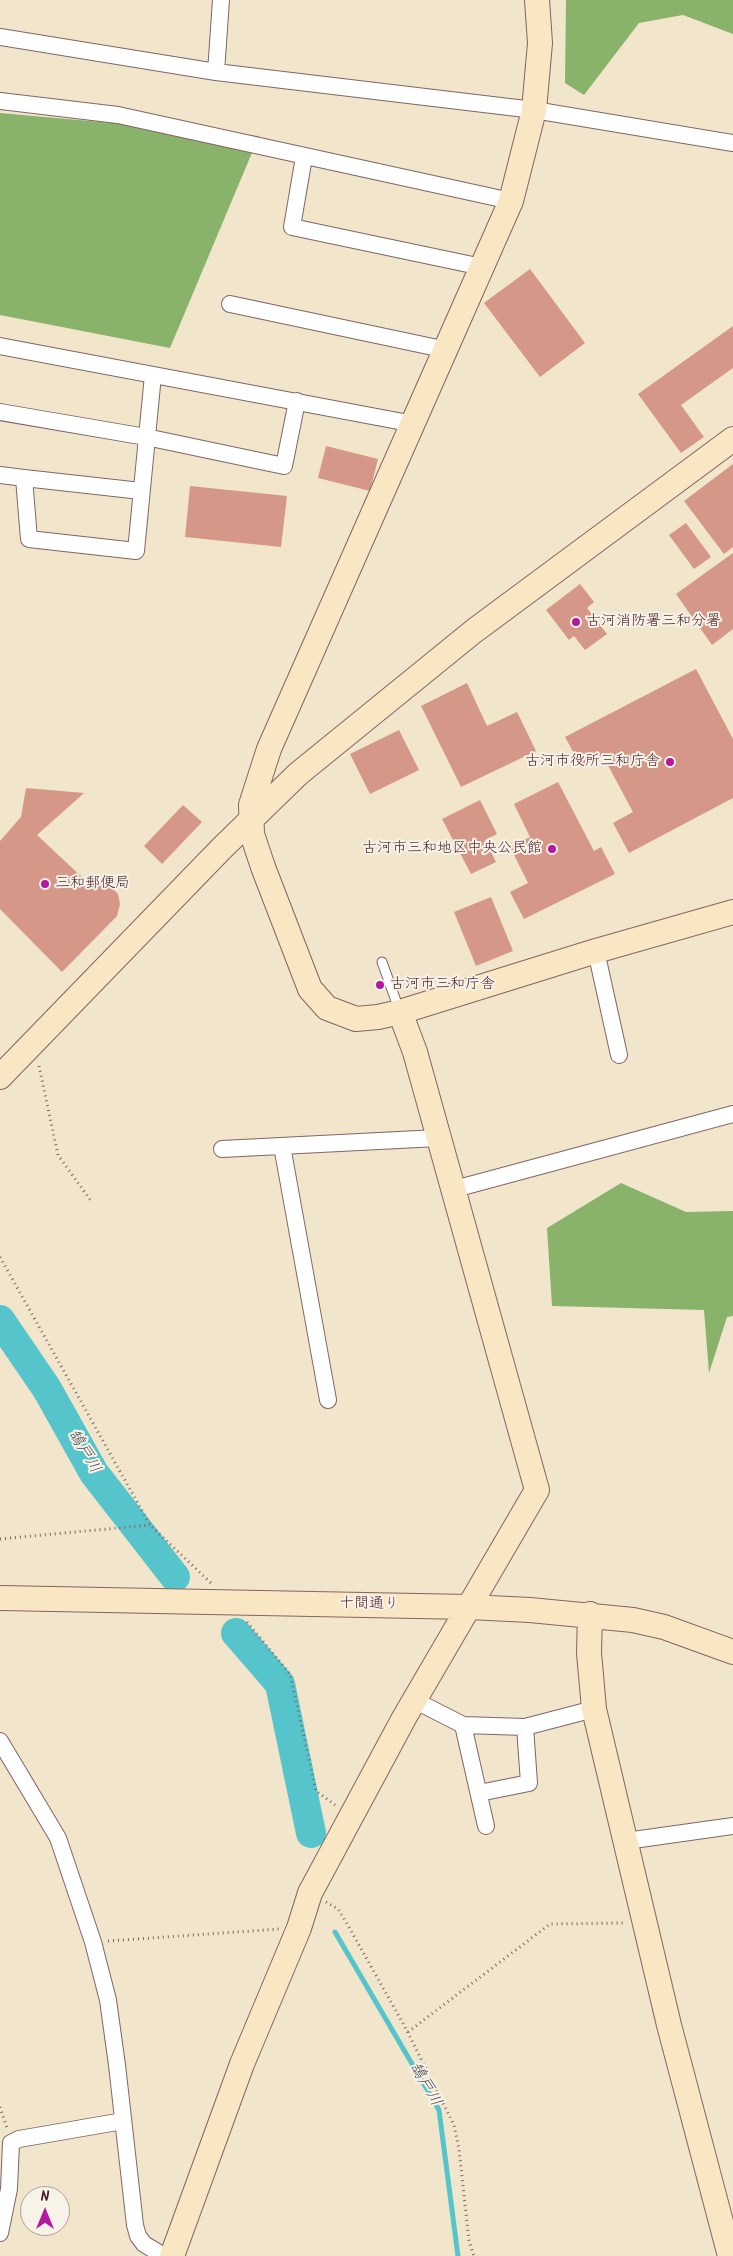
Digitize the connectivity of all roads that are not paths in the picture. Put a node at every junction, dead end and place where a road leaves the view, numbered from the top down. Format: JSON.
{"nodes":[{"id":1,"x":221,"y":0,"type":"edge"},
{"id":2,"x":537,"y":0,"type":"edge"},
{"id":3,"x":0,"y":37,"type":"edge"},
{"id":4,"x":216,"y":72,"type":"junction"},
{"id":5,"x":0,"y":101,"type":"edge"},
{"id":6,"x":534,"y":110,"type":"junction"},
{"id":7,"x":733,"y":143,"type":"edge"},
{"id":8,"x":304,"y":157,"type":"junction"},
{"id":9,"x":511,"y":200,"type":"junction"},
{"id":10,"x":482,"y":267,"type":"junction"},
{"id":11,"x":230,"y":304,"type":"dead end"},
{"id":12,"x":0,"y":346,"type":"edge"},
{"id":13,"x":447,"y":350,"type":"junction"},
{"id":14,"x":153,"y":375,"type":"junction"},
{"id":15,"x":297,"y":401,"type":"junction"},
{"id":16,"x":0,"y":412,"type":"edge"},
{"id":17,"x":414,"y":424,"type":"junction"},
{"id":18,"x":146,"y":437,"type":"junction"},
{"id":19,"x":733,"y":438,"type":"edge"},
{"id":20,"x":0,"y":475,"type":"edge"},
{"id":21,"x":24,"y":478,"type":"junction"},
{"id":22,"x":141,"y":491,"type":"junction"},
{"id":23,"x":250,"y":820,"type":"junction"},
{"id":24,"x":733,"y":912,"type":"edge"},
{"id":25,"x":596,"y":951,"type":"junction"},
{"id":26,"x":382,"y":962,"type":"dead end"},
{"id":27,"x":400,"y":1012,"type":"junction"},
{"id":28,"x":619,"y":1055,"type":"dead end"},
{"id":29,"x":0,"y":1077,"type":"edge"},
{"id":30,"x":733,"y":1114,"type":"edge"},
{"id":31,"x":438,"y":1138,"type":"junction"},
{"id":32,"x":282,"y":1146,"type":"junction"},
{"id":33,"x":222,"y":1150,"type":"dead end"},
{"id":34,"x":452,"y":1190,"type":"junction"},
{"id":35,"x":328,"y":1400,"type":"dead end"},
{"id":36,"x":0,"y":1598,"type":"edge"},
{"id":37,"x":468,"y":1606,"type":"junction"},
{"id":38,"x":590,"y":1614,"type":"junction"},
{"id":39,"x":733,"y":1652,"type":"edge"},
{"id":40,"x":414,"y":1700,"type":"junction"},
{"id":41,"x":594,"y":1708,"type":"junction"},
{"id":42,"x":463,"y":1725,"type":"junction"},
{"id":43,"x":526,"y":1727,"type":"junction"},
{"id":44,"x":0,"y":1740,"type":"edge"},
{"id":45,"x":479,"y":1793,"type":"junction"},
{"id":46,"x":486,"y":1826,"type":"dead end"},
{"id":47,"x":733,"y":1826,"type":"edge"},
{"id":48,"x":626,"y":1841,"type":"junction"},
{"id":49,"x":123,"y":2121,"type":"junction"},
{"id":50,"x":0,"y":2233,"type":"edge"},
{"id":51,"x":164,"y":2256,"type":"edge"},
{"id":52,"x":172,"y":2256,"type":"edge"},
{"id":53,"x":730,"y":2256,"type":"edge"}],
"edges":[{"from":1,"to":4,"type":"street"},
{"from":2,"to":6,"type":"street"},
{"from":3,"to":4,"type":"street"},
{"from":4,"to":6,"type":"street"},
{"from":5,"to":8,"type":"street"},
{"from":6,"to":7,"type":"street"},
{"from":6,"to":9,"type":"street"},
{"from":8,"to":9,"type":"street"},
{"from":8,"to":10,"type":"street"},
{"from":9,"to":10,"type":"street"},
{"from":10,"to":13,"type":"street"},
{"from":11,"to":13,"type":"street"},
{"from":12,"to":14,"type":"street"},
{"from":13,"to":17,"type":"street"},
{"from":14,"to":15,"type":"street"},
{"from":14,"to":18,"type":"street"},
{"from":15,"to":17,"type":"street"},
{"from":15,"to":18,"type":"street"},
{"from":16,"to":18,"type":"street"},
{"from":17,"to":23,"type":"street"},
{"from":18,"to":22,"type":"street"},
{"from":19,"to":23,"type":"street"},
{"from":20,"to":21,"type":"street"},
{"from":21,"to":22,"type":"street"},
{"from":21,"to":22,"type":"street"},
{"from":23,"to":27,"type":"street"},
{"from":23,"to":29,"type":"street"},
{"from":24,"to":25,"type":"street"},
{"from":25,"to":27,"type":"street"},
{"from":25,"to":28,"type":"street"},
{"from":26,"to":27,"type":"lane"},
{"from":27,"to":31,"type":"street"},
{"from":30,"to":34,"type":"street"},
{"from":31,"to":32,"type":"street"},
{"from":31,"to":34,"type":"street"},
{"from":32,"to":33,"type":"street"},
{"from":32,"to":35,"type":"street"},
{"from":34,"to":37,"type":"street"},
{"from":36,"to":37,"type":"street","name":"十間通り"},
{"from":37,"to":38,"type":"street","name":"十間通り"},
{"from":37,"to":40,"type":"street"},
{"from":38,"to":39,"type":"street","name":"十間通り"},
{"from":38,"to":41,"type":"street"},
{"from":40,"to":42,"type":"street"},
{"from":40,"to":52,"type":"street"},
{"from":41,"to":43,"type":"street"},
{"from":41,"to":48,"type":"street"},
{"from":42,"to":43,"type":"street"},
{"from":42,"to":45,"type":"street"},
{"from":43,"to":45,"type":"street"},
{"from":44,"to":49,"type":"street"},
{"from":45,"to":46,"type":"street"},
{"from":47,"to":48,"type":"street"},
{"from":48,"to":53,"type":"street"},
{"from":49,"to":50,"type":"street"},
{"from":49,"to":51,"type":"street"}]}
